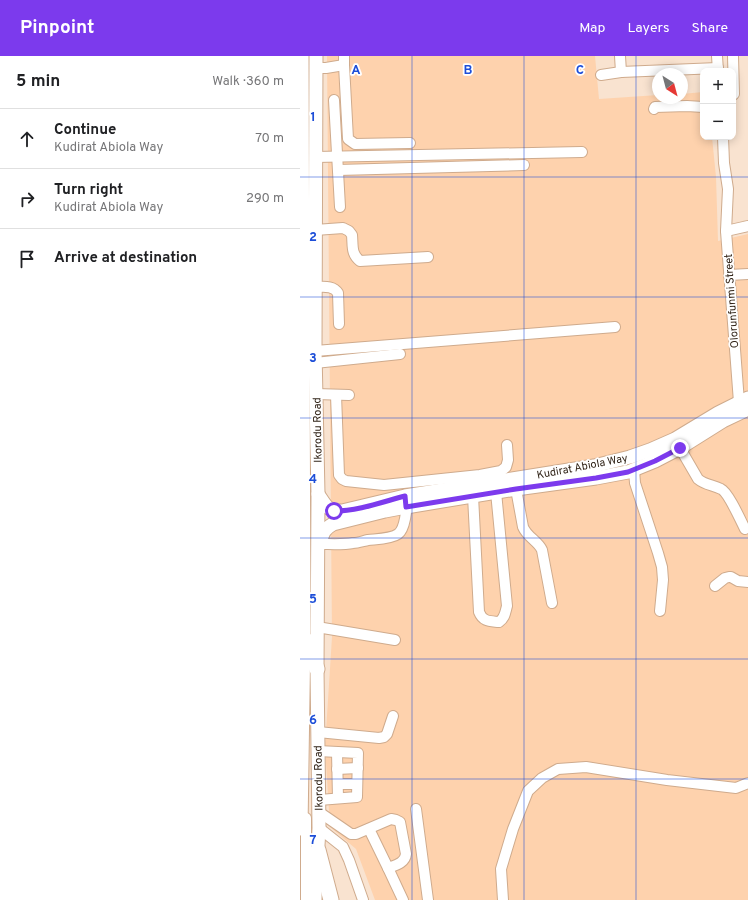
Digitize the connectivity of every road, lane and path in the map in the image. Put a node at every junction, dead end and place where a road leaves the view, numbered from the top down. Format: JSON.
{"nodes":[{"id":1,"x":301,"y":56,"type":"edge"},
{"id":2,"x":307,"y":56,"type":"edge"},
{"id":3,"x":620,"y":56,"type":"edge"},
{"id":4,"x":717,"y":56,"type":"edge"},
{"id":5,"x":733,"y":56,"type":"edge"},
{"id":6,"x":344,"y":60,"type":"edge"},
{"id":7,"x":316,"y":62,"type":"edge"},
{"id":8,"x":718,"y":68,"type":"edge"},
{"id":9,"x":733,"y":68,"type":"edge"},
{"id":10,"x":700,"y":70,"type":"edge"},
{"id":11,"x":621,"y":72,"type":"junction"},
{"id":12,"x":601,"y":75,"type":"dead end"},
{"id":13,"x":334,"y":100,"type":"dead end"},
{"id":14,"x":700,"y":107,"type":"edge"},
{"id":15,"x":654,"y":109,"type":"dead end"},
{"id":16,"x":723,"y":140,"type":"edge"},
{"id":17,"x":410,"y":143,"type":"dead end"},
{"id":18,"x":582,"y":152,"type":"dead end"},
{"id":19,"x":337,"y":157,"type":"junction"},
{"id":20,"x":315,"y":158,"type":"junction"},
{"id":21,"x":524,"y":166,"type":"dead end"},
{"id":22,"x":338,"y":170,"type":"junction"},
{"id":23,"x":340,"y":207,"type":"dead end"},
{"id":24,"x":748,"y":226,"type":"edge"},
{"id":25,"x":315,"y":230,"type":"junction"},
{"id":26,"x":726,"y":230,"type":"junction"},
{"id":27,"x":428,"y":257,"type":"dead end"},
{"id":28,"x":748,"y":274,"type":"edge"},
{"id":29,"x":729,"y":275,"type":"junction"},
{"id":30,"x":315,"y":287,"type":"junction"},
{"id":31,"x":339,"y":324,"type":"dead end"},
{"id":32,"x":615,"y":327,"type":"dead end"},
{"id":33,"x":400,"y":354,"type":"dead end"},
{"id":34,"x":315,"y":357,"type":"junction"},
{"id":35,"x":316,"y":394,"type":"junction"},
{"id":36,"x":336,"y":395,"type":"junction"},
{"id":37,"x":348,"y":395,"type":"dead end"},
{"id":38,"x":744,"y":405,"type":"edge"},
{"id":39,"x":507,"y":445,"type":"dead end"},
{"id":40,"x":680,"y":448,"type":"junction"},
{"id":41,"x":634,"y":470,"type":"junction"},
{"id":42,"x":516,"y":489,"type":"junction"},
{"id":43,"x":496,"y":492,"type":"junction"},
{"id":44,"x":318,"y":494,"type":"junction"},
{"id":45,"x":473,"y":496,"type":"junction"},
{"id":46,"x":405,"y":501,"type":"junction"},
{"id":47,"x":745,"y":529,"type":"dead end"},
{"id":48,"x":320,"y":544,"type":"junction"},
{"id":49,"x":317,"y":560,"type":"junction"},
{"id":50,"x":748,"y":582,"type":"edge"},
{"id":51,"x":714,"y":586,"type":"dead end"},
{"id":52,"x":552,"y":603,"type":"dead end"},
{"id":53,"x":660,"y":611,"type":"dead end"},
{"id":54,"x":310,"y":628,"type":"junction"},
{"id":55,"x":395,"y":640,"type":"dead end"},
{"id":56,"x":309,"y":648,"type":"junction"},
{"id":57,"x":317,"y":669,"type":"junction"},
{"id":58,"x":393,"y":716,"type":"dead end"},
{"id":59,"x":318,"y":732,"type":"junction"},
{"id":60,"x":318,"y":751,"type":"junction"},
{"id":61,"x":337,"y":752,"type":"junction"},
{"id":62,"x":358,"y":768,"type":"junction"},
{"id":63,"x":337,"y":769,"type":"junction"},
{"id":64,"x":748,"y":783,"type":"edge"},
{"id":65,"x":338,"y":784,"type":"junction"},
{"id":66,"x":357,"y":784,"type":"junction"},
{"id":67,"x":338,"y":798,"type":"junction"},
{"id":68,"x":319,"y":806,"type":"junction"},
{"id":69,"x":416,"y":809,"type":"dead end"},
{"id":70,"x":300,"y":828,"type":"edge"},
{"id":71,"x":319,"y":828,"type":"junction"},
{"id":72,"x":369,"y":828,"type":"junction"},
{"id":73,"x":318,"y":850,"type":"junction"},
{"id":74,"x":388,"y":868,"type":"junction"},
{"id":75,"x":306,"y":900,"type":"edge"},
{"id":76,"x":315,"y":900,"type":"edge"},
{"id":77,"x":331,"y":900,"type":"edge"},
{"id":78,"x":363,"y":900,"type":"edge"},
{"id":79,"x":403,"y":900,"type":"edge"},
{"id":80,"x":428,"y":900,"type":"edge"},
{"id":81,"x":503,"y":900,"type":"edge"}],
"edges":[{"from":1,"to":54,"type":"highway","name":"Ikorodu Road"},
{"from":2,"to":56,"type":"street"},
{"from":3,"to":11,"type":"street"},
{"from":4,"to":8,"type":"street"},
{"from":5,"to":9,"type":"street"},
{"from":6,"to":7,"type":"street"},
{"from":6,"to":17,"type":"street"},
{"from":7,"to":20,"type":"main road","name":"Ikorodu Road"},
{"from":10,"to":11,"type":"street"},
{"from":11,"to":12,"type":"street"},
{"from":13,"to":19,"type":"street"},
{"from":14,"to":15,"type":"street"},
{"from":16,"to":26,"type":"street","name":"Olorunfunmi Street"},
{"from":18,"to":19,"type":"street"},
{"from":19,"to":20,"type":"street"},
{"from":19,"to":22,"type":"street"},
{"from":20,"to":25,"type":"main road","name":"Ikorodu Road"},
{"from":21,"to":22,"type":"street"},
{"from":22,"to":23,"type":"street"},
{"from":24,"to":26,"type":"street"},
{"from":25,"to":27,"type":"street"},
{"from":25,"to":30,"type":"main road","name":"Ikorodu Road"},
{"from":26,"to":29,"type":"street","name":"Olorunfunmi Street"},
{"from":28,"to":29,"type":"street"},
{"from":29,"to":38,"type":"street","name":"Olorunfunmi Street"},
{"from":30,"to":31,"type":"street"},
{"from":30,"to":34,"type":"main road","name":"Ikorodu Road"},
{"from":32,"to":34,"type":"street"},
{"from":33,"to":34,"type":"street"},
{"from":34,"to":35,"type":"main road","name":"Ikorodu Road"},
{"from":35,"to":36,"type":"street"},
{"from":35,"to":44,"type":"main road","name":"Ikorodu Road"},
{"from":36,"to":37,"type":"street"},
{"from":36,"to":39,"type":"street"},
{"from":38,"to":40,"type":"main road","name":"Kudirat Abiola Way"},
{"from":38,"to":46,"type":"main road","name":"Kudirat Abiola Way"},
{"from":40,"to":41,"type":"main road","name":"Kudirat Abiola Way"},
{"from":40,"to":47,"type":"street"},
{"from":41,"to":42,"type":"main road","name":"Kudirat Abiola Way"},
{"from":41,"to":53,"type":"street"},
{"from":42,"to":43,"type":"main road","name":"Kudirat Abiola Way"},
{"from":42,"to":52,"type":"street"},
{"from":43,"to":45,"type":"main road","name":"Kudirat Abiola Way"},
{"from":43,"to":45,"type":"street"},
{"from":44,"to":46,"type":"main road","name":"Kudirat Abiola Way"},
{"from":44,"to":49,"type":"main road","name":"Ikorodu Road"},
{"from":45,"to":46,"type":"main road","name":"Kudirat Abiola Way"},
{"from":46,"to":48,"type":"main road","name":"Kudirat Abiola Way"},
{"from":46,"to":48,"type":"street"},
{"from":48,"to":49,"type":"main road","name":"Kudirat Abiola Way"},
{"from":49,"to":54,"type":"main road","name":"Ikorodu Road"},
{"from":50,"to":51,"type":"street"},
{"from":54,"to":55,"type":"street"},
{"from":54,"to":56,"type":"highway"},
{"from":54,"to":57,"type":"main road","name":"Ikorodu Road"},
{"from":54,"to":70,"type":"highway","name":"Ikorodu Road"},
{"from":56,"to":57,"type":"highway"},
{"from":56,"to":75,"type":"street"},
{"from":57,"to":59,"type":"main road","name":"Ikorodu Road"},
{"from":58,"to":59,"type":"street"},
{"from":59,"to":60,"type":"main road","name":"Ikorodu Road"},
{"from":60,"to":61,"type":"street"},
{"from":60,"to":68,"type":"main road","name":"Ikorodu Road"},
{"from":61,"to":62,"type":"street"},
{"from":61,"to":63,"type":"street"},
{"from":62,"to":63,"type":"street"},
{"from":62,"to":66,"type":"street"},
{"from":63,"to":65,"type":"street"},
{"from":64,"to":81,"type":"street"},
{"from":65,"to":66,"type":"street"},
{"from":65,"to":67,"type":"street"},
{"from":66,"to":67,"type":"street"},
{"from":67,"to":68,"type":"street"},
{"from":68,"to":71,"type":"main road","name":"Ikorodu Road"},
{"from":68,"to":72,"type":"street"},
{"from":69,"to":80,"type":"street"},
{"from":71,"to":73,"type":"main road","name":"Ikorodu Road"},
{"from":71,"to":78,"type":"street"},
{"from":72,"to":74,"type":"street"},
{"from":72,"to":74,"type":"street"},
{"from":73,"to":76,"type":"main road","name":"Ikorodu Road"},
{"from":73,"to":77,"type":"highway"},
{"from":74,"to":79,"type":"street"}]}
